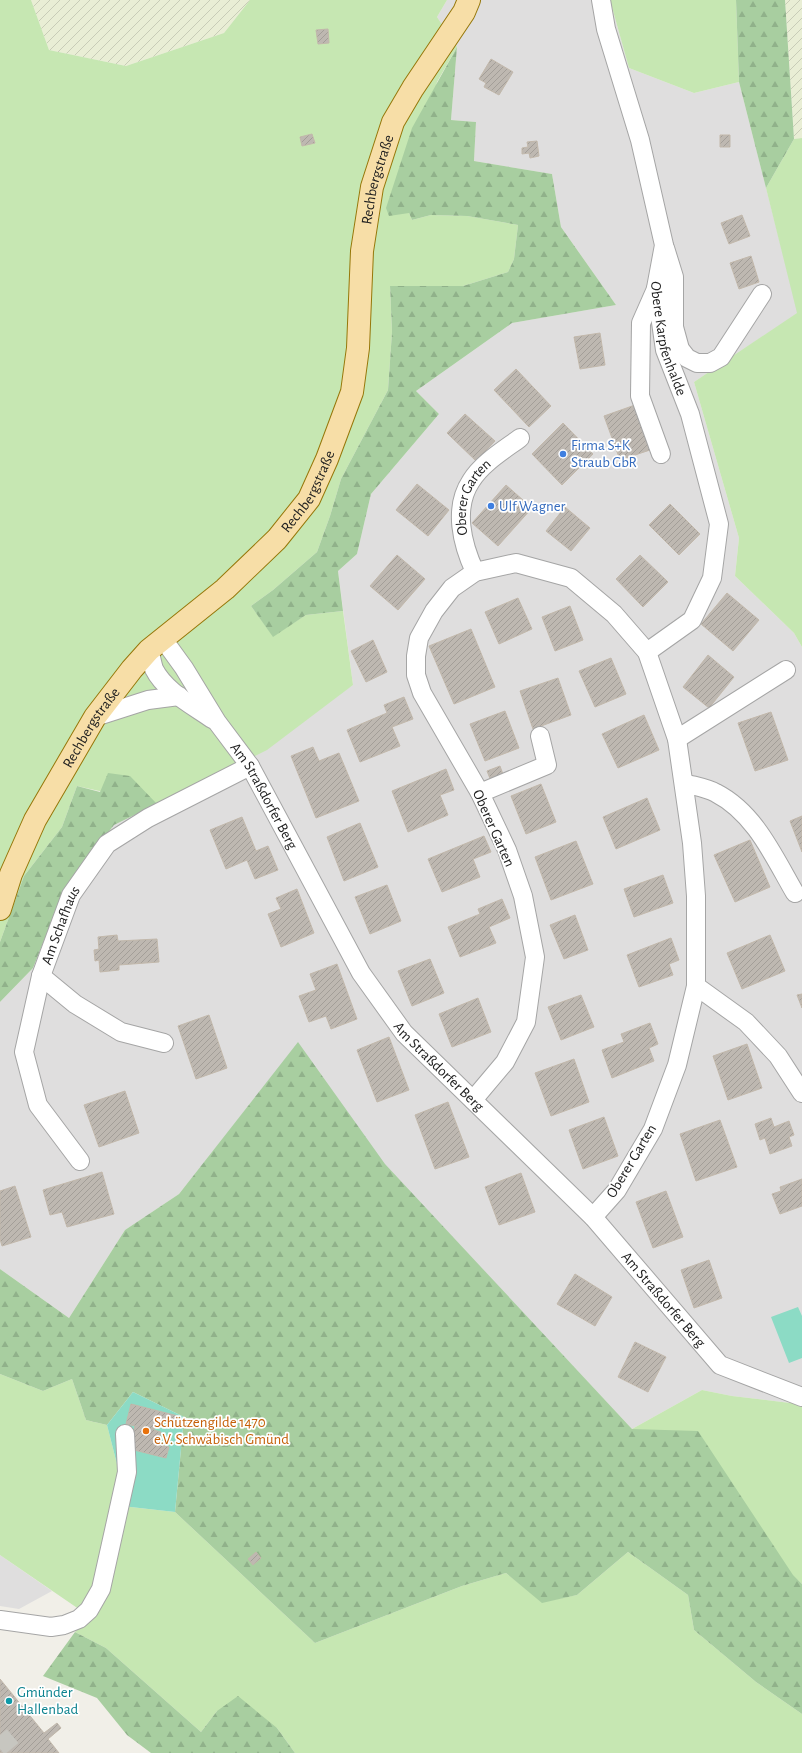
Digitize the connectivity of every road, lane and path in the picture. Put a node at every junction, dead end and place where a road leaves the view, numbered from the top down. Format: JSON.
{"nodes":[{"id":1,"x":469,"y":0,"type":"edge"},
{"id":2,"x":601,"y":0,"type":"edge"},
{"id":3,"x":664,"y":245,"type":"junction"},
{"id":4,"x":656,"y":288,"type":"junction"},
{"id":5,"x":762,"y":294,"type":"dead end"},
{"id":6,"x":520,"y":438,"type":"dead end"},
{"id":7,"x":662,"y":454,"type":"dead end"},
{"id":8,"x":475,"y":572,"type":"junction"},
{"id":9,"x":156,"y":645,"type":"junction"},
{"id":10,"x":647,"y":652,"type":"junction"},
{"id":11,"x":786,"y":670,"type":"dead end"},
{"id":12,"x":179,"y":696,"type":"junction"},
{"id":13,"x":95,"y":717,"type":"junction"},
{"id":14,"x":217,"y":722,"type":"junction"},
{"id":15,"x":540,"y":736,"type":"dead end"},
{"id":16,"x":677,"y":739,"type":"junction"},
{"id":17,"x":250,"y":766,"type":"junction"},
{"id":18,"x":684,"y":783,"type":"junction"},
{"id":19,"x":480,"y":793,"type":"junction"},
{"id":20,"x":795,"y":893,"type":"dead end"},
{"id":21,"x":0,"y":909,"type":"edge"},
{"id":22,"x":41,"y":976,"type":"junction"},
{"id":23,"x":696,"y":986,"type":"junction"},
{"id":24,"x":164,"y":1043,"type":"dead end"},
{"id":25,"x":802,"y":1093,"type":"edge"},
{"id":26,"x":473,"y":1100,"type":"junction"},
{"id":27,"x":80,"y":1161,"type":"dead end"},
{"id":28,"x":593,"y":1217,"type":"junction"},
{"id":29,"x":802,"y":1397,"type":"edge"},
{"id":30,"x":125,"y":1434,"type":"dead end"},
{"id":31,"x":0,"y":1620,"type":"edge"}],
"edges":[{"from":1,"to":9,"type":"main road","name":"Rechbergstraße"},
{"from":2,"to":3,"type":"street","name":"Obere Karpfenhalde"},
{"from":3,"to":4,"type":"street","name":"Obere Karpfenhalde"},
{"from":3,"to":5,"type":"street"},
{"from":4,"to":7,"type":"street"},
{"from":4,"to":10,"type":"street","name":"Obere Karpfenhalde"},
{"from":6,"to":8,"type":"street","name":"Oberer Garten"},
{"from":8,"to":10,"type":"street","name":"Oberer Garten"},
{"from":8,"to":19,"type":"street","name":"Oberer Garten"},
{"from":9,"to":12,"type":"street","name":"Am Straßdorfer Berg"},
{"from":9,"to":13,"type":"main road","name":"Rechbergstraße"},
{"from":9,"to":14,"type":"street","name":"Am Straßdorfer Berg"},
{"from":10,"to":16,"type":"street","name":"Oberer Garten"},
{"from":11,"to":16,"type":"street"},
{"from":12,"to":13,"type":"street"},
{"from":12,"to":14,"type":"street","name":"Am Straßdorfer Berg"},
{"from":13,"to":21,"type":"main road","name":"Rechbergstraße"},
{"from":14,"to":17,"type":"street","name":"Am Straßdorfer Berg"},
{"from":15,"to":19,"type":"street"},
{"from":16,"to":18,"type":"street","name":"Oberer Garten"},
{"from":17,"to":22,"type":"street","name":"Am Schafhaus"},
{"from":17,"to":26,"type":"street","name":"Am Straßdorfer Berg"},
{"from":18,"to":20,"type":"street"},
{"from":18,"to":23,"type":"street","name":"Oberer Garten"},
{"from":19,"to":26,"type":"street","name":"Oberer Garten"},
{"from":22,"to":24,"type":"street"},
{"from":22,"to":27,"type":"street","name":"Am Schafhaus"},
{"from":23,"to":25,"type":"street"},
{"from":23,"to":28,"type":"street","name":"Oberer Garten"},
{"from":26,"to":28,"type":"street","name":"Am Straßdorfer Berg"},
{"from":28,"to":29,"type":"street","name":"Am Straßdorfer Berg"},
{"from":30,"to":31,"type":"street"}]}
